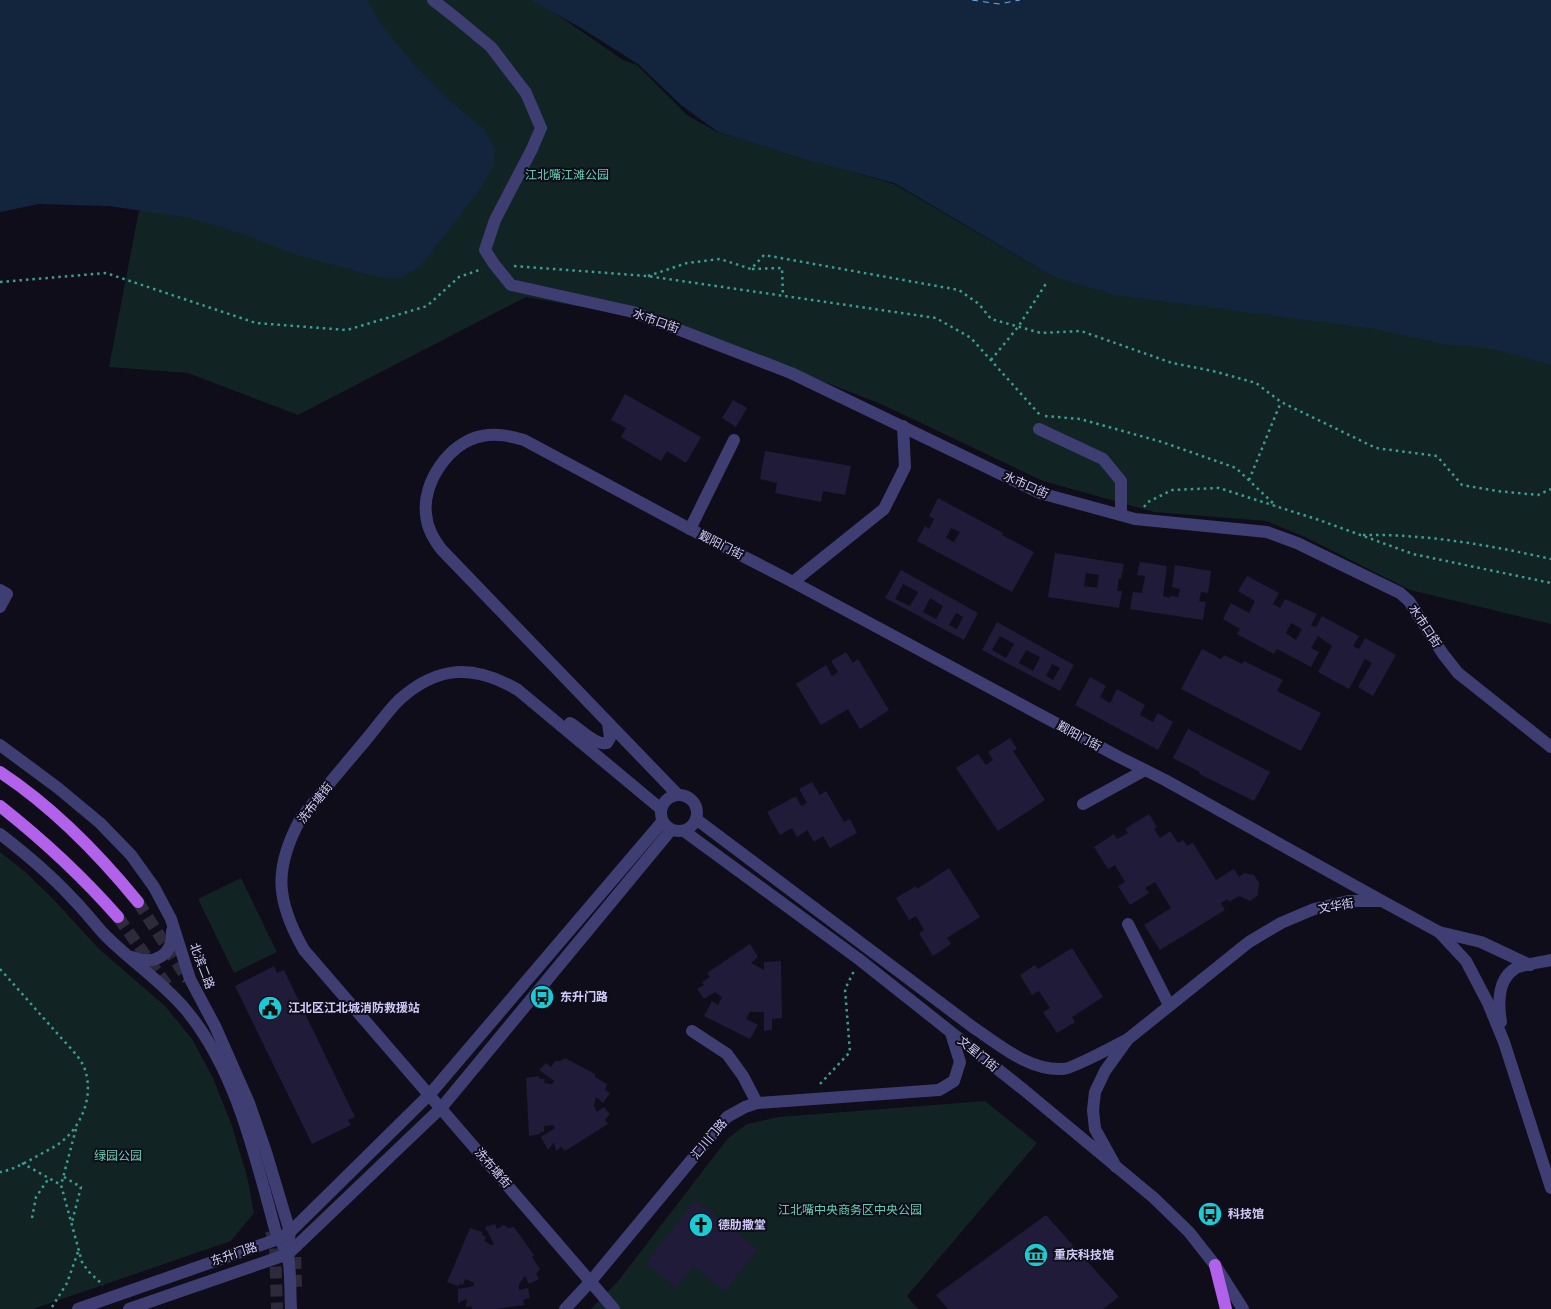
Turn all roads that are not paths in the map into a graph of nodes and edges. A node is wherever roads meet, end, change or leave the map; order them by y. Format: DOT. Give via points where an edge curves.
graph roads {
  1 [pos="432,0"];
  2 [pos="903,426"];
  3 [pos="1039,429"];
  4 [pos="734,440"];
  5 [pos="1121,515"];
  6 [pos="690,529"];
  7 [pos="793,582"];
  8 [pos="0,590"];
  9 [pos="0,607"];
  10 [pos="545,711"];
  11 [pos="608,723"];
  12 [pos="0,745"];
  13 [pos="1551,747"];
  14 [pos="1145,770"];
  15 [pos="0,772"];
  16 [pos="678,795"];
  17 [pos="1083,804"];
  18 [pos="0,806"];
  19 [pos="696,819"];
  20 [pos="669,823"];
  21 [pos="0,834"];
  22 [pos="1382,901"];
  23 [pos="138,902"];
  24 [pos="118,918"];
  25 [pos="171,919"];
  26 [pos="1128,924"];
  27 [pos="1439,932"];
  28 [pos="128,956"];
  29 [pos="1551,960"];
  30 [pos="1530,965"];
  31 [pos="1169,1005"];
  32 [pos="692,1031"];
  33 [pos="951,1033"];
  34 [pos="1128,1039"];
  35 [pos="1504,1042"];
  36 [pos="430,1094"];
  37 [pos="757,1102"];
  38 [pos="442,1107"];
  39 [pos="1116,1167"];
  40 [pos="1551,1188"];
  41 [pos="290,1232"];
  42 [pos="278,1239"];
  43 [pos="288,1254"];
  44 [pos="1215,1264"];
  45 [pos="591,1281"];
  46 [pos="78,1309"];
  47 [pos="129,1309"];
  48 [pos="292,1309"];
  49 [pos="565,1309"];
  50 [pos="614,1309"];
  51 [pos="1226,1309"];
  52 [pos="1243,1309"];
  1 -- 2 [label="street, 水市口街" via="491,47 526,93 541,128 495,220 485,250 511,285 633,312 791,373"];
  2 -- 5 [label="street, 水市口街" via="1040,493"];
  2 -- 7 [label="street" via="905,467 884,509"];
  3 -- 5 [label="street" via="1102,459 1121,481"];
  4 -- 6 [label="street"];
  5 -- 13 [label="street, 水市口街" via="1267,532 1297,543 1400,593 1410,601 1458,673"];
  6 -- 7 [label="street, 觐阳门街"];
  6 -- 11 [label="street, 觐阳门街" via="524,440 503,434 481,436 458,445 427,490 425,513 430,533 441,549"];
  7 -- 14 [label="street, 觐阳门街"];
  8 -- 9 [label="street" via="7,594"];
  10 -- 11 [label="street" via="603,744 610,738"];
  10 -- 20 [label="street, 洗布塘街"];
  10 -- 36 [label="street, 洗布塘街" via="500,679 473,671 444,674 421,684 399,701 301,818 289,839 281,884 284,906 304,950"];
  11 -- 16 [label="street, 觐阳门街"];
  12 -- 25 [label="street, 北滨二路" via="100,823 131,855 154,887"];
  14 -- 17 [label="street"];
  14 -- 22 [label="street, 觐阳门街"];
  15 -- 23 [label="main road" via="44,804 81,838 113,870"];
  16 -- 19 [label="street" via="694,802"];
  16 -- 20 [label="street" via="667,799"];
  18 -- 24 [label="main road" via="63,858"];
  19 -- 20 [label="street" via="690,828"];
  19 -- 34 [label="street, 文星门街" via="1011,1053 1038,1066 1064,1069"];
  20 -- 33 [label="street, 文星门街" via="860,960"];
  20 -- 36 [label="street, 东升门路"];
  20 -- 38 [label="street, 东升门路"];
  21 -- 28 [label="street, 北滨二路" via="43,869"];
  22 -- 27 [label="street, 文华街"];
  22 -- 31 [label="street, 文华街" via="1348,901 1314,909 1281,923 1249,942"];
  25 -- 28 [label="street" via="172,943 165,954 152,960"];
  25 -- 41 [label="street, 北滨二路" via="190,980 215,1026 249,1103"];
  26 -- 31 [label="street"];
  27 -- 30 [label="street" via="1481,942"];
  27 -- 35 [label="street, 文华街" via="1466,961"];
  28 -- 42 [label="street, 北滨二路" via="174,996 204,1034 224,1071 256,1158"];
  29 -- 30 [label="street"];
  30 -- 35 [label="street" via="1516,968 1501,988 1498,1004"];
  31 -- 34 [label="street, 文华街"];
  32 -- 37 [label="street" via="727,1054"];
  33 -- 37 [label="street, 汇川门路" via="960,1062 954,1081 939,1090"];
  33 -- 39 [label="street, 文星门街"];
  34 -- 39 [label="street, 文华街" via="1105,1071 1095,1092 1092,1110 1095,1130"];
  35 -- 40 [label="street, 文华街"];
  36 -- 38 [label="street, 洗布塘街"];
  36 -- 41 [label="street, 东升门路"];
  37 -- 45 [label="street, 汇川门路" via="727,1117"];
  38 -- 43 [label="street, 东升门路"];
  38 -- 45 [label="street, 洗布塘街"];
  39 -- 44 [label="street, 文星门街" via="1189,1232"];
  41 -- 42 [label="street, 东升门路"];
  41 -- 43 [label="street, 北滨二路"];
  42 -- 43 [label="street, 北滨二路"];
  42 -- 46 [label="street, 东升门路"];
  43 -- 47 [label="street, 东升门路"];
  43 -- 48 [label="street, 北滨二路"];
  44 -- 51 [label="main road"];
  44 -- 52 [label="street, 文星门街"];
  45 -- 49 [label="street, 汇川门路"];
  45 -- 50 [label="street, 洗布塘街"];
}
